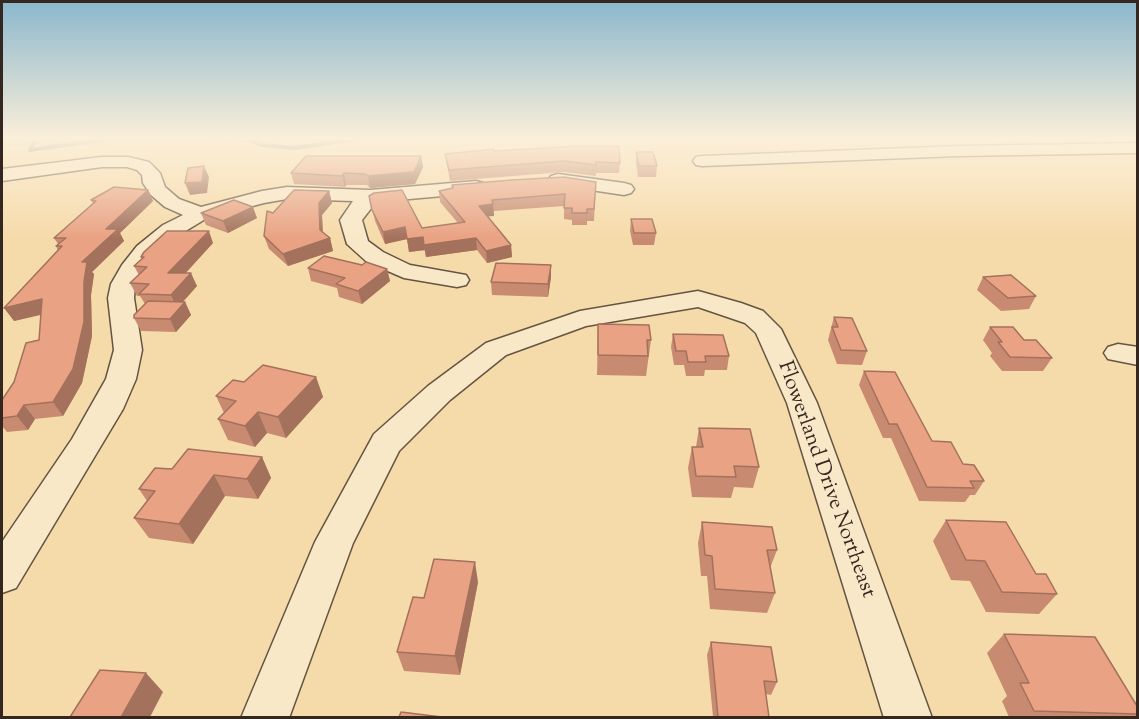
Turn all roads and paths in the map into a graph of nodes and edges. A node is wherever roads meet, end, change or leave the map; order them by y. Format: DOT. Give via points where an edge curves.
graph roads {
  1 [pos="21,173"];
  2 [pos="150,173"];
  3 [pos="2,175"];
  4 [pos="534,181"];
  5 [pos="502,184"];
  6 [pos="624,189"];
  7 [pos="370,196"];
  8 [pos="200,214"];
  9 [pos="457,280"];
  10 [pos="2,575"];
  11 [pos="265,717"];
  12 [pos="908,717"];
  1 -- 3 [label="street"];
  2 -- 8 [label="street" via="158,191 171,203"];
  4 -- 6 [label="street" via="564,180"];
  5 -- 7 [label="street"];
  7 -- 8 [label="street" via="287,194"];
  7 -- 9 [label="street" via="351,220 358,244 404,271"];
  8 -- 10 [label="street" via="171,230 145,251 130,270 121,298 128,351 121,379 84,448"];
  11 -- 12 [label="street, Flowerland Drive Northeast" via="334,542 386,443 439,393 496,349 580,319 698,299 754,317 768,329 802,403"];
}
